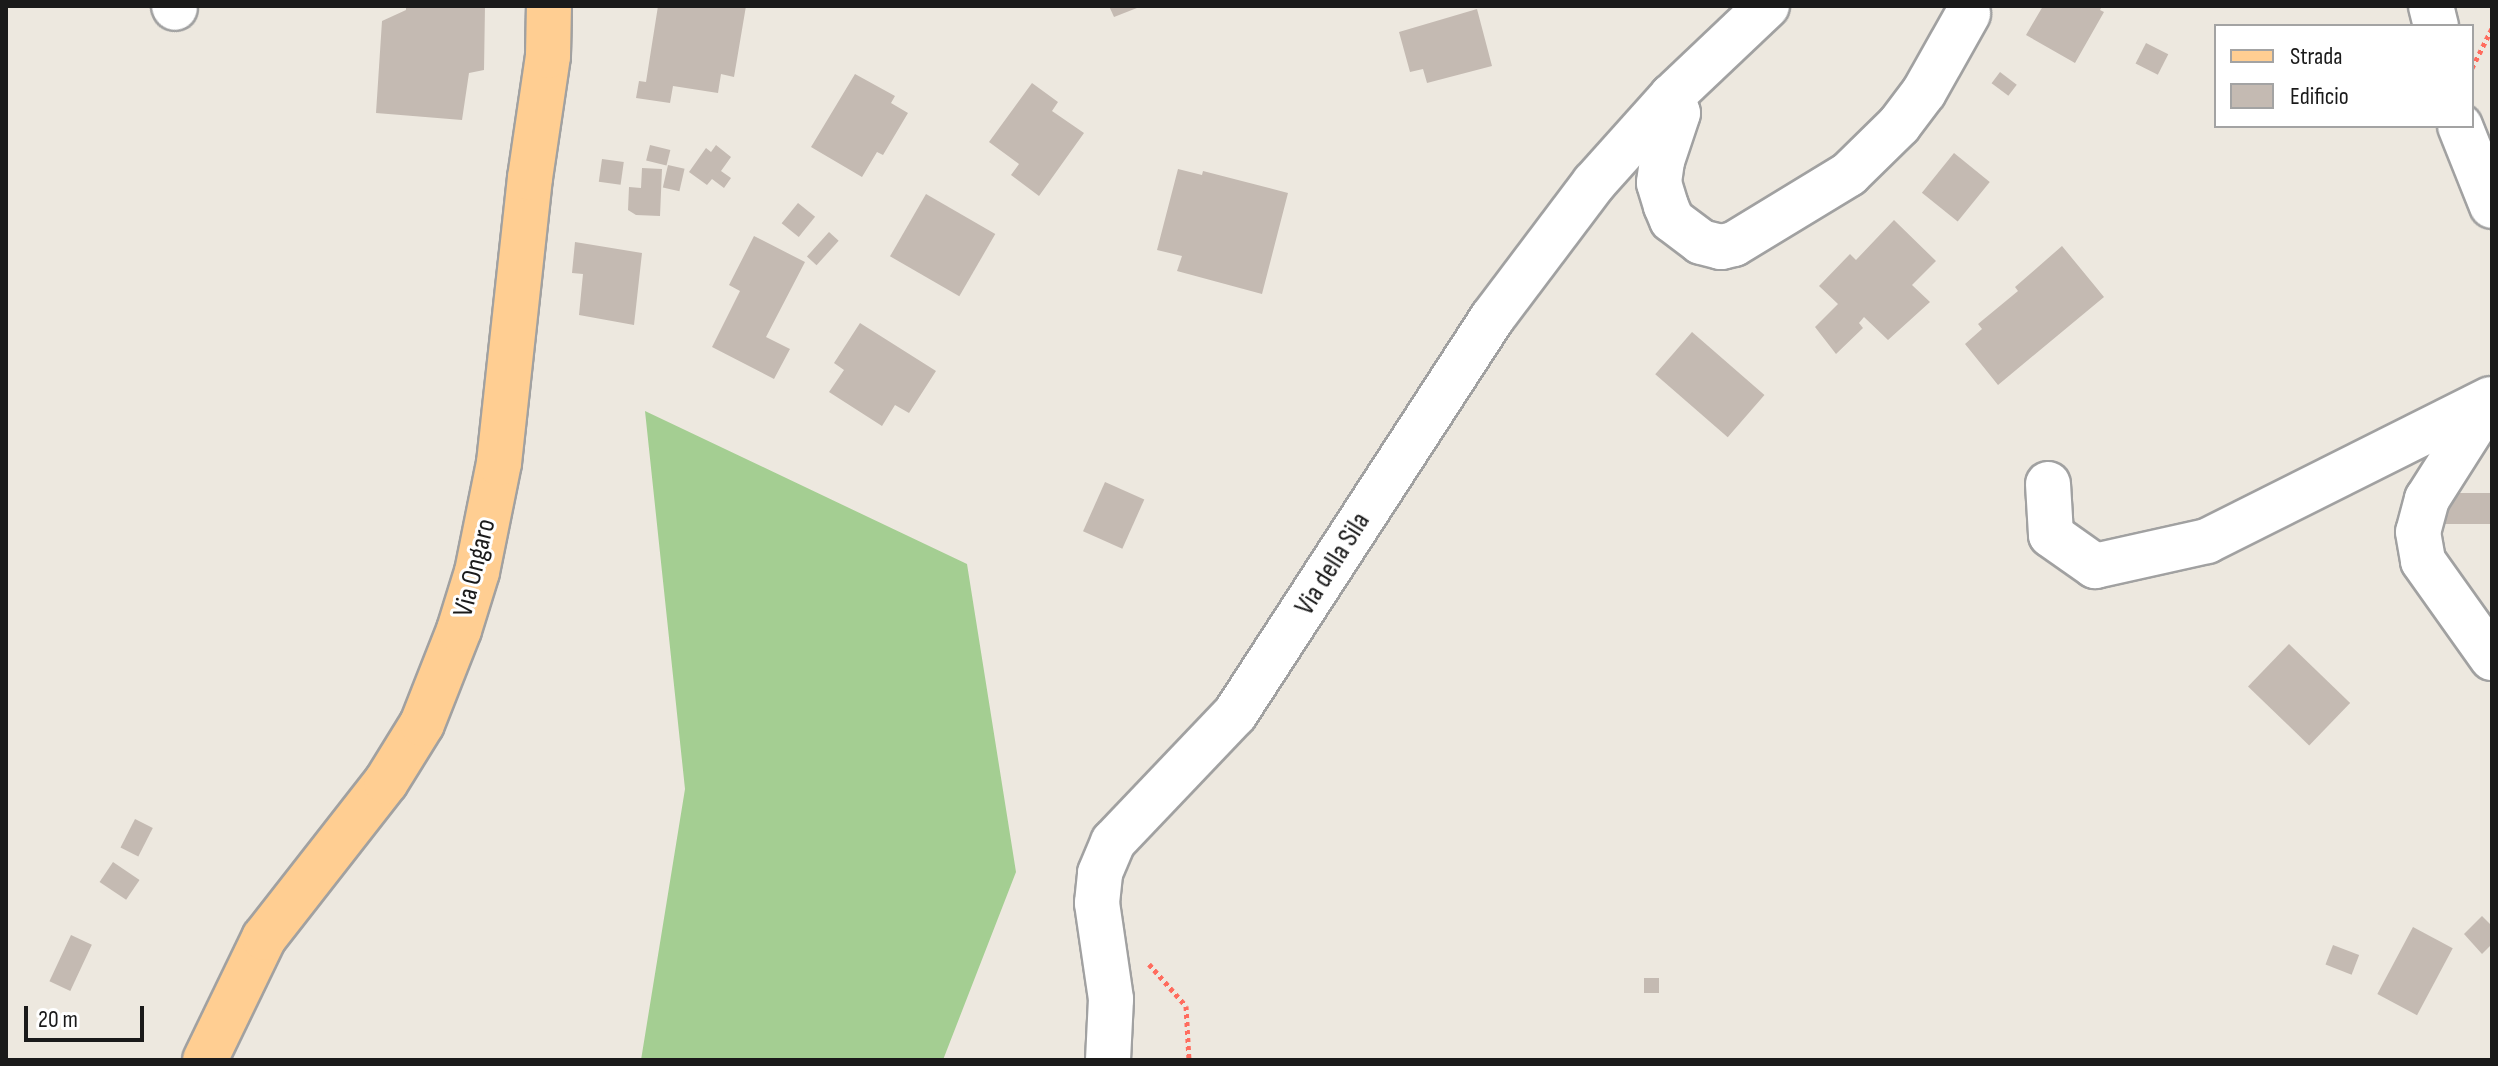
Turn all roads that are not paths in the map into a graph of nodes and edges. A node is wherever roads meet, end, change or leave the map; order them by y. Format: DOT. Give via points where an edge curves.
graph roads {
  1 [pos="549,6"];
  2 [pos="1767,6"];
  3 [pos="1968,14"];
  4 [pos="1672,96"];
  5 [pos="2461,128"];
  6 [pos="2492,206"];
  7 [pos="2491,396"];
  8 [pos="2048,484"];
  9 [pos="2492,658"];
  10 [pos="205,1060"];
  11 [pos="1108,1060"];
  1 -- 10 [label="main road, Via Ongaro" via="548,56 499,463 459,630 422,724 386,782 264,938"];
  2 -- 4 [label="street, Via della Sila"];
  3 -- 4 [label="street" via="1899,125 1849,174 1734,244 1701,242 1672,220 1666,206 1659,183 1678,113"];
  4 -- 11 [label="street, Via della Sila" via="1594,183 1493,317 1235,714 1113,842 1100,873 1097,903 1111,999"];
  5 -- 6 [label="street"];
  7 -- 8 [label="street" via="2207,541 2095,566 2051,535"];
  7 -- 9 [label="street" via="2427,499 2418,532 2423,561"];
}
